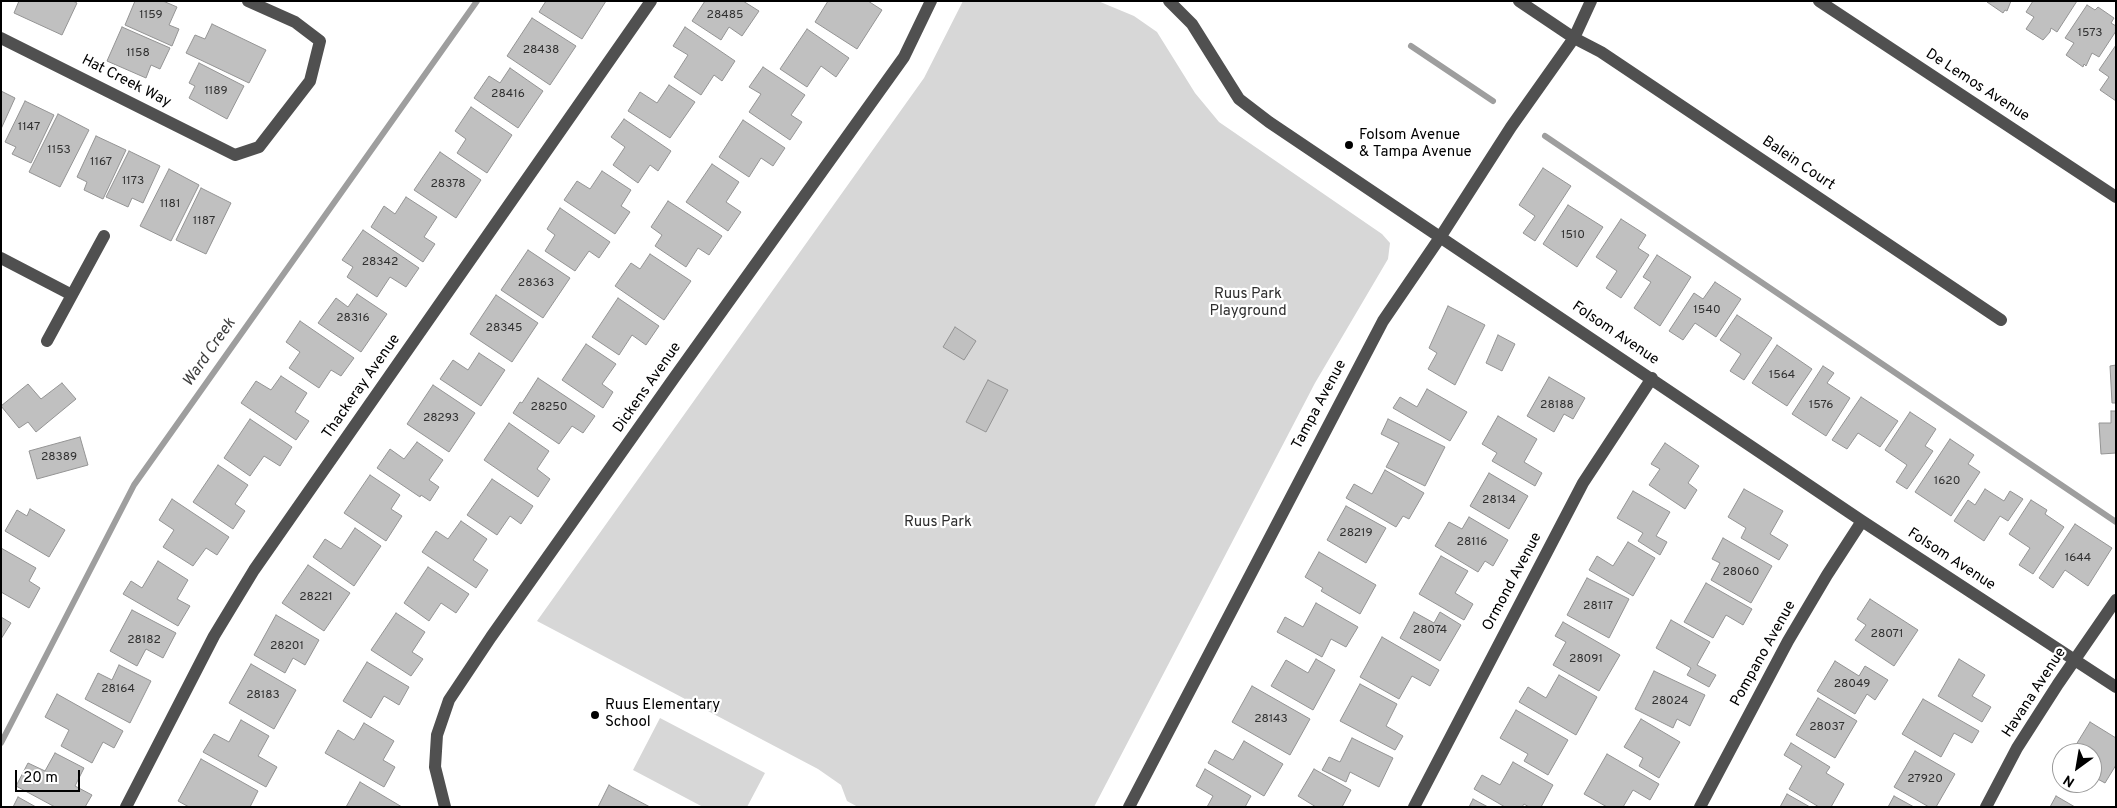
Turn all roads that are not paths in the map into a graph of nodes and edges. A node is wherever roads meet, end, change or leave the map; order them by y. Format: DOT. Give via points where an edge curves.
graph roads {
  1 [pos="248,1"];
  2 [pos="651,1"];
  3 [pos="931,1"];
  4 [pos="1169,1"];
  5 [pos="1519,1"];
  6 [pos="1591,1"];
  7 [pos="1819,1"];
  8 [pos="1,38"];
  9 [pos="1574,38"];
  10 [pos="2116,197"];
  11 [pos="104,236"];
  12 [pos="1441,236"];
  13 [pos="1,258"];
  14 [pos="72,295"];
  15 [pos="2002,320"];
  16 [pos="48,340"];
  17 [pos="1652,378"];
  18 [pos="1862,521"];
  19 [pos="2116,600"];
  20 [pos="2075,660"];
  21 [pos="2116,688"];
  22 [pos="126,807"];
  23 [pos="445,807"];
  24 [pos="1129,807"];
  25 [pos="1414,807"];
  26 [pos="1700,807"];
  27 [pos="1986,807"];
  1 -- 8 [label="street, Hat Creek Way" via="295,22 320,41 310,81 259,147 235,155"];
  2 -- 22 [label="street, Thackeray Avenue" via="254,570 214,636"];
  3 -- 23 [label="street, Dickens Avenue" via="904,57 449,700 436,735 435,767"];
  4 -- 12 [label="street, Folsom Avenue" via="1192,24 1239,99"];
  5 -- 9 [label="street, Balein Court"];
  6 -- 9 [label="street, Tampa Avenue"];
  7 -- 10 [label="street, De Lemos Avenue"];
  9 -- 12 [label="street, Tampa Avenue" via="1511,127"];
  9 -- 15 [label="street, Balein Court" via="1602,52"];
  11 -- 14 [label="street"];
  12 -- 17 [label="street, Folsom Avenue"];
  12 -- 24 [label="street, Tampa Avenue" via="1383,321"];
  13 -- 14 [label="street"];
  14 -- 16 [label="street"];
  17 -- 18 [label="street, Folsom Avenue"];
  17 -- 25 [label="street, Ormond Avenue" via="1583,483"];
  18 -- 20 [label="street, Folsom Avenue"];
  18 -- 26 [label="street, Pompano Avenue" via="1788,641"];
  19 -- 20 [label="street, Havana Avenue"];
  20 -- 21 [label="street, Folsom Avenue"];
  20 -- 27 [label="street, Havana Avenue" via="2017,748"];
}
